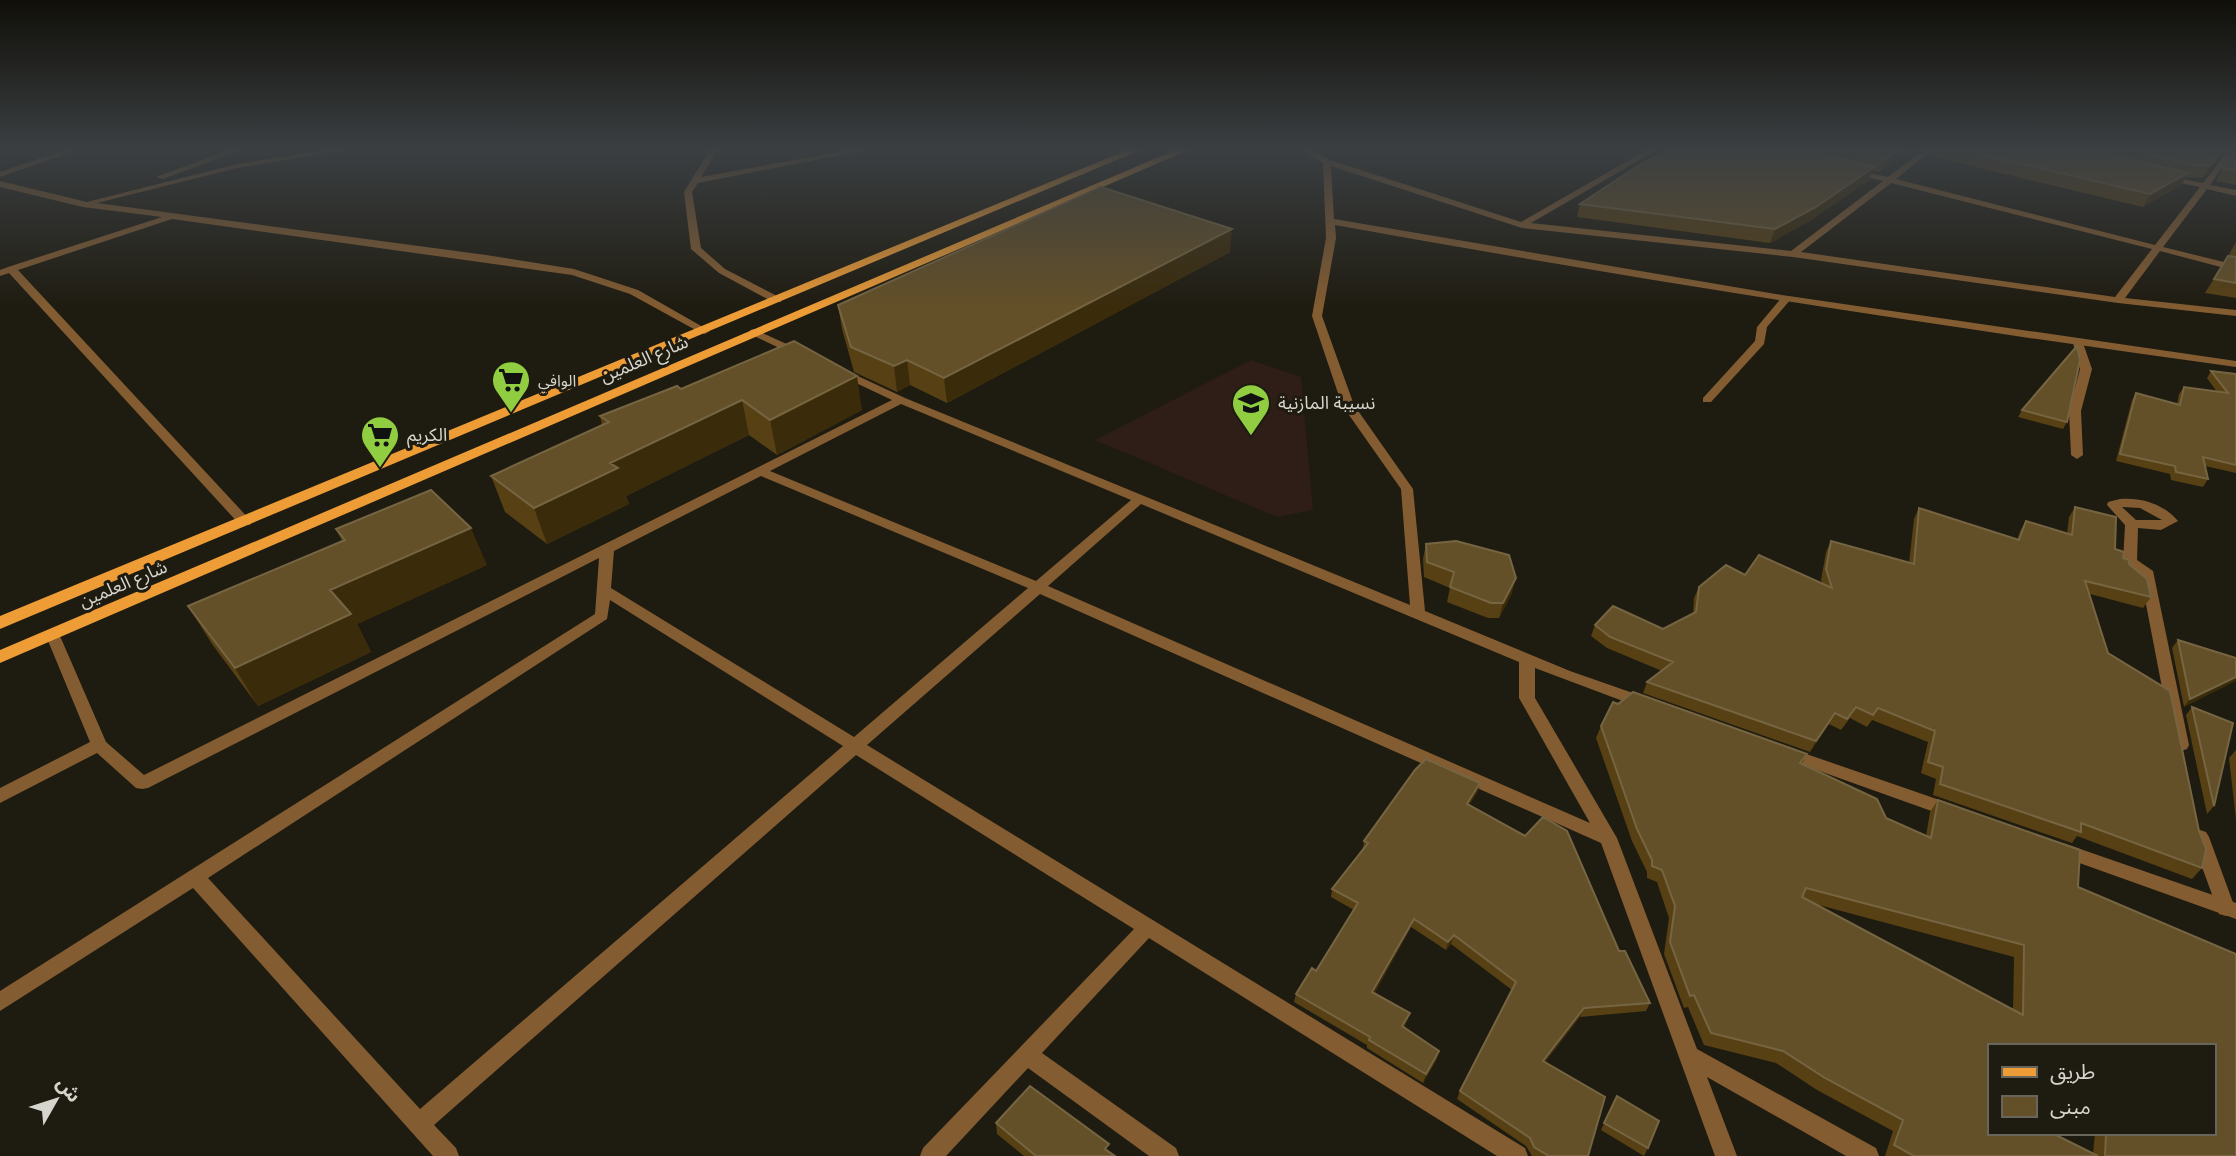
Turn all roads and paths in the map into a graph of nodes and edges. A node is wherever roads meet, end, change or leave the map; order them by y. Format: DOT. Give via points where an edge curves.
graph roads {
  1 [pos="74,202"];
  2 [pos="89,202"];
  3 [pos="91,202"];
  4 [pos="689,202"];
  5 [pos="1011,202"];
  6 [pos="1061,202"];
  7 [pos="1329,202"];
  8 [pos="1451,202"];
  9 [pos="1562,202"];
  10 [pos="1862,202"];
  11 [pos="1973,202"];
  12 [pos="2192,202"];
  13 [pos="83,204"];
  14 [pos="173,216"];
  15 [pos="1330,221"];
  16 [pos="1522,225"];
  17 [pos="2155,248"];
  18 [pos="1793,254"];
  19 [pos="2236,268"];
  20 [pos="5,271"];
  21 [pos="1786,299"];
  22 [pos="777,300"];
  23 [pos="2118,300"];
  24 [pos="2236,313"];
  25 [pos="705,331"];
  26 [pos="754,332"];
  27 [pos="2078,343"];
  28 [pos="2236,363"];
  29 [pos="901,400"];
  30 [pos="1707,400"];
  31 [pos="2077,455"];
  32 [pos="760,471"];
  33 [pos="1140,499"];
  34 [pos="244,522"];
  35 [pos="2132,524"];
  36 [pos="607,548"];
  37 [pos="1037,587"];
  38 [pos="604,590"];
  39 [pos="1418,614"];
  40 [pos="0,623"];
  41 [pos="53,636"];
  42 [pos="0,657"];
  43 [pos="1527,659"];
  44 [pos="1656,707"];
  45 [pos="99,745"];
  46 [pos="855,746"];
  47 [pos="1772,748"];
  48 [pos="2184,764"];
  49 [pos="0,796"];
  50 [pos="2195,816"];
  51 [pos="1967,817"];
  52 [pos="1608,838"];
  53 [pos="2045,844"];
  54 [pos="195,877"];
  55 [pos="2231,910"];
  56 [pos="1148,927"];
  57 [pos="0,1002"];
  58 [pos="1027,1055"];
  59 [pos="1688,1055"];
  60 [pos="419,1124"];
  61 [pos="448,1156"];
  62 [pos="931,1156"];
  63 [pos="1168,1156"];
  64 [pos="1517,1156"];
  65 [pos="1726,1156"];
  66 [pos="1868,1156"];
  1 -- 13 [label="street"];
  2 -- 13 [label="street"];
  3 -- 13 [label="street"];
  4 -- 22 [label="street" via="696,249 722,271"];
  5 -- 22 [label="main road, شارع العلمين"];
  6 -- 26 [label="main road, شارع العلمين"];
  7 -- 15 [label="street"];
  8 -- 16 [label="street"];
  9 -- 16 [label="street"];
  10 -- 18 [label="street"];
  11 -- 17 [label="street"];
  12 -- 17 [label="street"];
  13 -- 14 [label="street"];
  14 -- 20 [label="street"];
  14 -- 25 [label="street" via="573,272 634,292"];
  15 -- 21 [label="street"];
  15 -- 39 [label="street" via="1317,316 1348,405 1407,489"];
  16 -- 18 [label="street"];
  17 -- 19 [label="street"];
  17 -- 23 [label="street"];
  18 -- 23 [label="street"];
  20 -- 34 [label="street"];
  21 -- 27 [label="street"];
  21 -- 30 [label="street" via="1762,327 1760,342"];
  22 -- 25 [label="main road, شارع العلمين"];
  23 -- 24 [label="street"];
  25 -- 34 [label="main road, شارع العلمين"];
  26 -- 29 [label="street"];
  26 -- 41 [label="main road, شارع العلمين"];
  27 -- 28 [label="street"];
  27 -- 31 [label="street" via="2086,369 2075,411"];
  29 -- 32 [label="street"];
  29 -- 33 [label="street"];
  32 -- 36 [label="street"];
  32 -- 37 [label="street"];
  33 -- 37 [label="street"];
  33 -- 39 [label="street"];
  34 -- 40 [label="main road, شارع العلمين"];
  35 -- 48 [label="street" via="2130,562 2146,571"];
  36 -- 38 [label="street"];
  36 -- 45 [label="street" via="142,783"];
  37 -- 46 [label="street"];
  37 -- 52 [label="street"];
  38 -- 46 [label="street"];
  38 -- 54 [label="street" via="602,616"];
  39 -- 43 [label="street"];
  41 -- 42 [label="main road, شارع العلمين"];
  41 -- 45 [label="street"];
  43 -- 44 [label="street"];
  43 -- 52 [label="street" via="1527,698"];
  45 -- 49 [label="street"];
  46 -- 56 [label="street"];
  46 -- 60 [label="street"];
  47 -- 51 [label="street"];
  50 -- 55 [label="street" via="2201,842"];
  52 -- 59 [label="street"];
  53 -- 55 [label="street"];
  54 -- 57 [label="street"];
  54 -- 60 [label="street"];
  56 -- 58 [label="street"];
  56 -- 64 [label="street"];
  58 -- 62 [label="street"];
  58 -- 63 [label="street"];
  59 -- 65 [label="street"];
  59 -- 66 [label="street"];
  60 -- 61 [label="street"];
}
